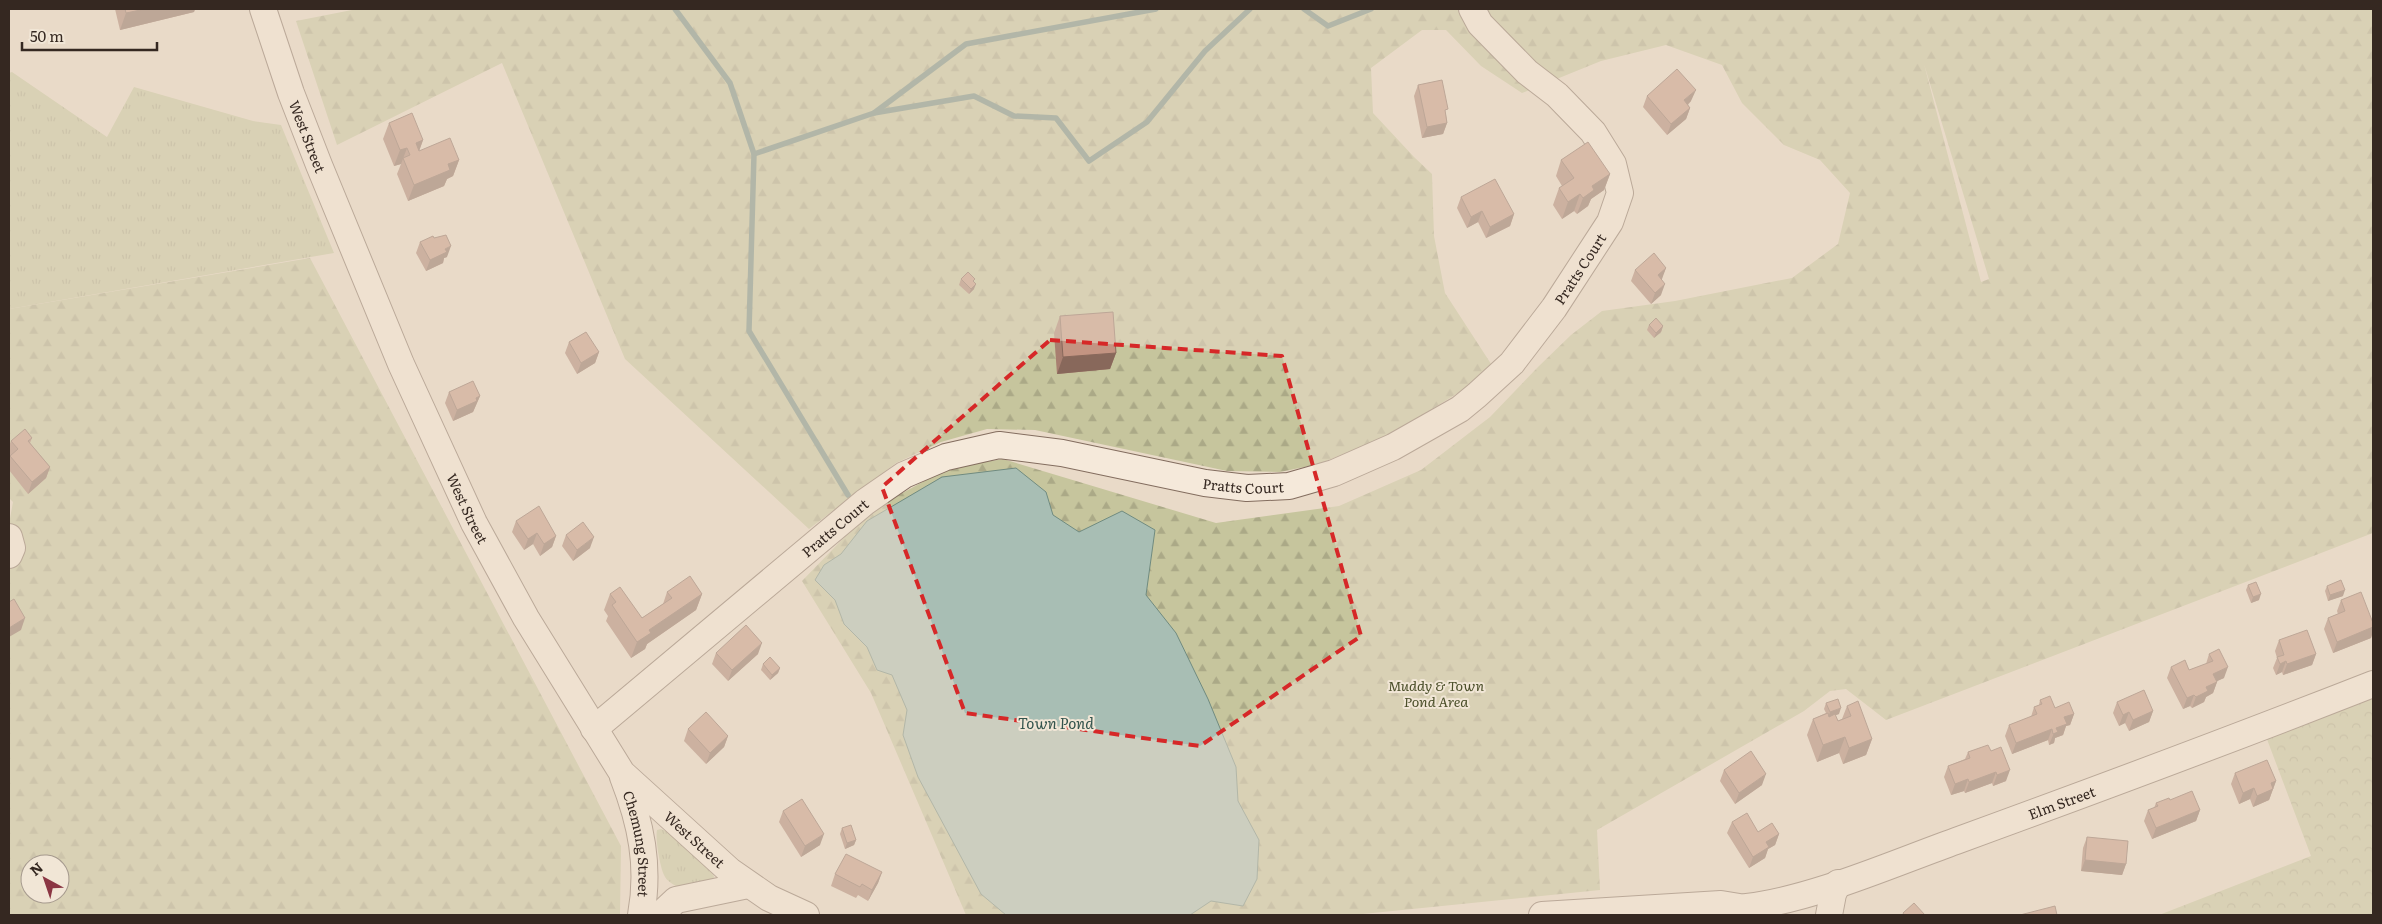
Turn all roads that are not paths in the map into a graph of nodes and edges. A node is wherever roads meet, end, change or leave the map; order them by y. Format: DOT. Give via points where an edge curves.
graph roads {
  1 [pos="263,9"];
  2 [pos="1472,9"];
  3 [pos="9,537"];
  4 [pos="9,555"];
  5 [pos="2373,684"];
  6 [pos="594,729"];
  7 [pos="622,773"];
  8 [pos="1838,883"];
  9 [pos="748,885"];
  10 [pos="1747,907"];
  11 [pos="641,915"];
  12 [pos="660,915"];
  13 [pos="806,915"];
  14 [pos="1542,915"];
  15 [pos="1776,915"];
  16 [pos="1829,915"];
  1 -- 6 [label="street, West Street" via="291,94 338,214 455,483 526,618"];
  2 -- 6 [label="street, Pratts Court" via="1480,24 1527,72 1557,95 1593,132 1613,164 1620,192 1610,222 1554,308 1512,363 1460,409 1393,447 1334,473 1289,486 1247,488 1205,483 1062,453 999,445 946,457 904,476 865,502"];
  3 -- 4 [label="street" via="12,548"];
  5 -- 8 [label="street, Elm Street" via="2143,773"];
  6 -- 7 [label="street, West Street"];
  7 -- 9 [label="street, West Street"];
  7 -- 11 [label="street, Chemung Street" via="638,819 644,850"];
  8 -- 10 [label="street, Elm Street" via="1779,902"];
  8 -- 16 [label="street" via="1832,894"];
  9 -- 12 [label="street, Chemung Street" via="676,900"];
  9 -- 13 [label="street, West Street"];
  10 -- 14 [label="street" via="1721,904"];
  10 -- 15 [label="street"];
}
